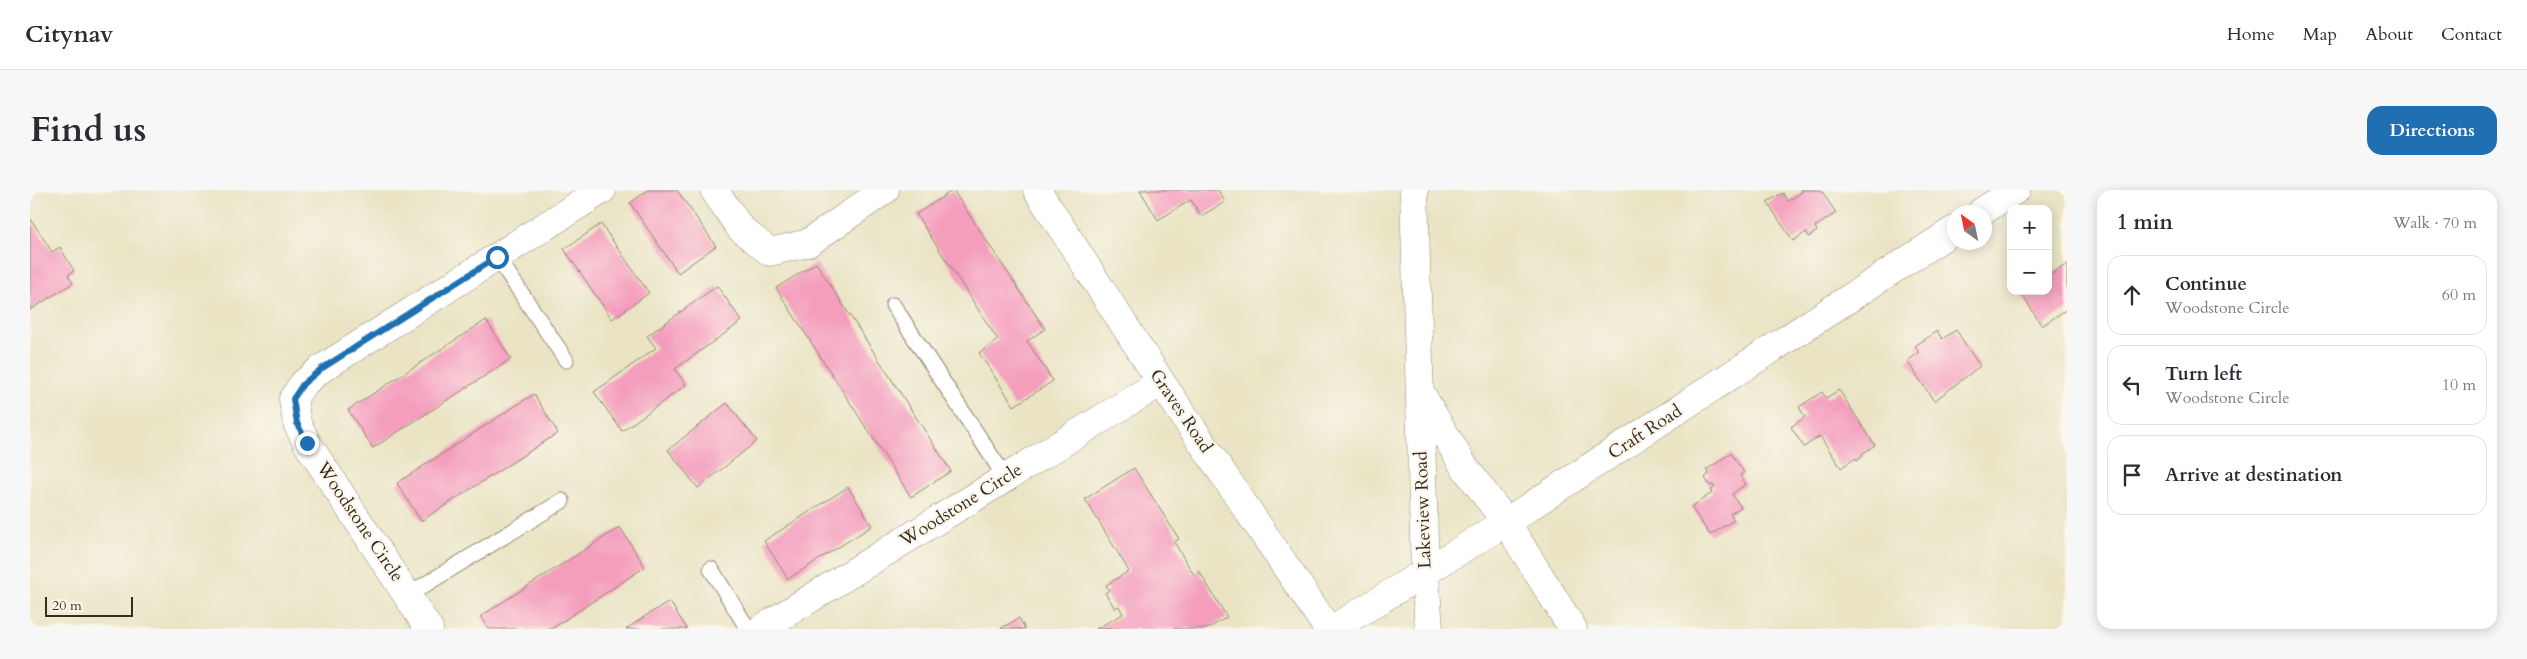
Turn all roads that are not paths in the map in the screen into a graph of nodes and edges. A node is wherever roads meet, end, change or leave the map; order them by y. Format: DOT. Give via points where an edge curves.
graph roads {
  1 [pos="602,190"];
  2 [pos="714,190"];
  3 [pos="885,190"];
  4 [pos="1037,190"];
  5 [pos="1414,190"];
  6 [pos="2016,190"];
  7 [pos="1992,205"];
  8 [pos="1947,235"];
  9 [pos="497,257"];
  10 [pos="893,305"];
  11 [pos="566,360"];
  12 [pos="1161,382"];
  13 [pos="1420,390"];
  14 [pos="1005,477"];
  15 [pos="562,501"];
  16 [pos="1506,522"];
  17 [pos="711,569"];
  18 [pos="1425,574"];
  19 [pos="408,595"];
  20 [pos="429,629"];
  21 [pos="748,629"];
  22 [pos="761,629"];
  23 [pos="1328,629"];
  24 [pos="1333,629"];
  25 [pos="1429,629"];
  26 [pos="1572,629"];
  1 -- 9 [label="street, Woodstone Circle"];
  2 -- 3 [label="street" via="741,229 770,252 808,243"];
  4 -- 12 [label="street, Graves Road"];
  5 -- 13 [label="street, Lakeview Road"];
  6 -- 7 [label="street"];
  8 -- 16 [label="street, Craft Road"];
  9 -- 11 [label="lane"];
  9 -- 19 [label="street, Woodstone Circle" via="321,369 303,384 293,399 297,423 307,443"];
  10 -- 14 [label="lane"];
  12 -- 14 [label="street, Woodstone Circle"];
  12 -- 23 [label="street, Graves Road"];
  13 -- 16 [label="street, Lakeview Road" via="1463,465"];
  13 -- 18 [label="street, Lakeview Road"];
  14 -- 22 [label="street, Woodstone Circle"];
  15 -- 19 [label="lane"];
  16 -- 18 [label="street, Craft Road"];
  16 -- 26 [label="street, Lakeview Road"];
  17 -- 21 [label="lane"];
  18 -- 24 [label="street, Craft Road"];
  18 -- 25 [label="street, Lakeview Road"];
  19 -- 20 [label="street, Woodstone Circle"];
}
